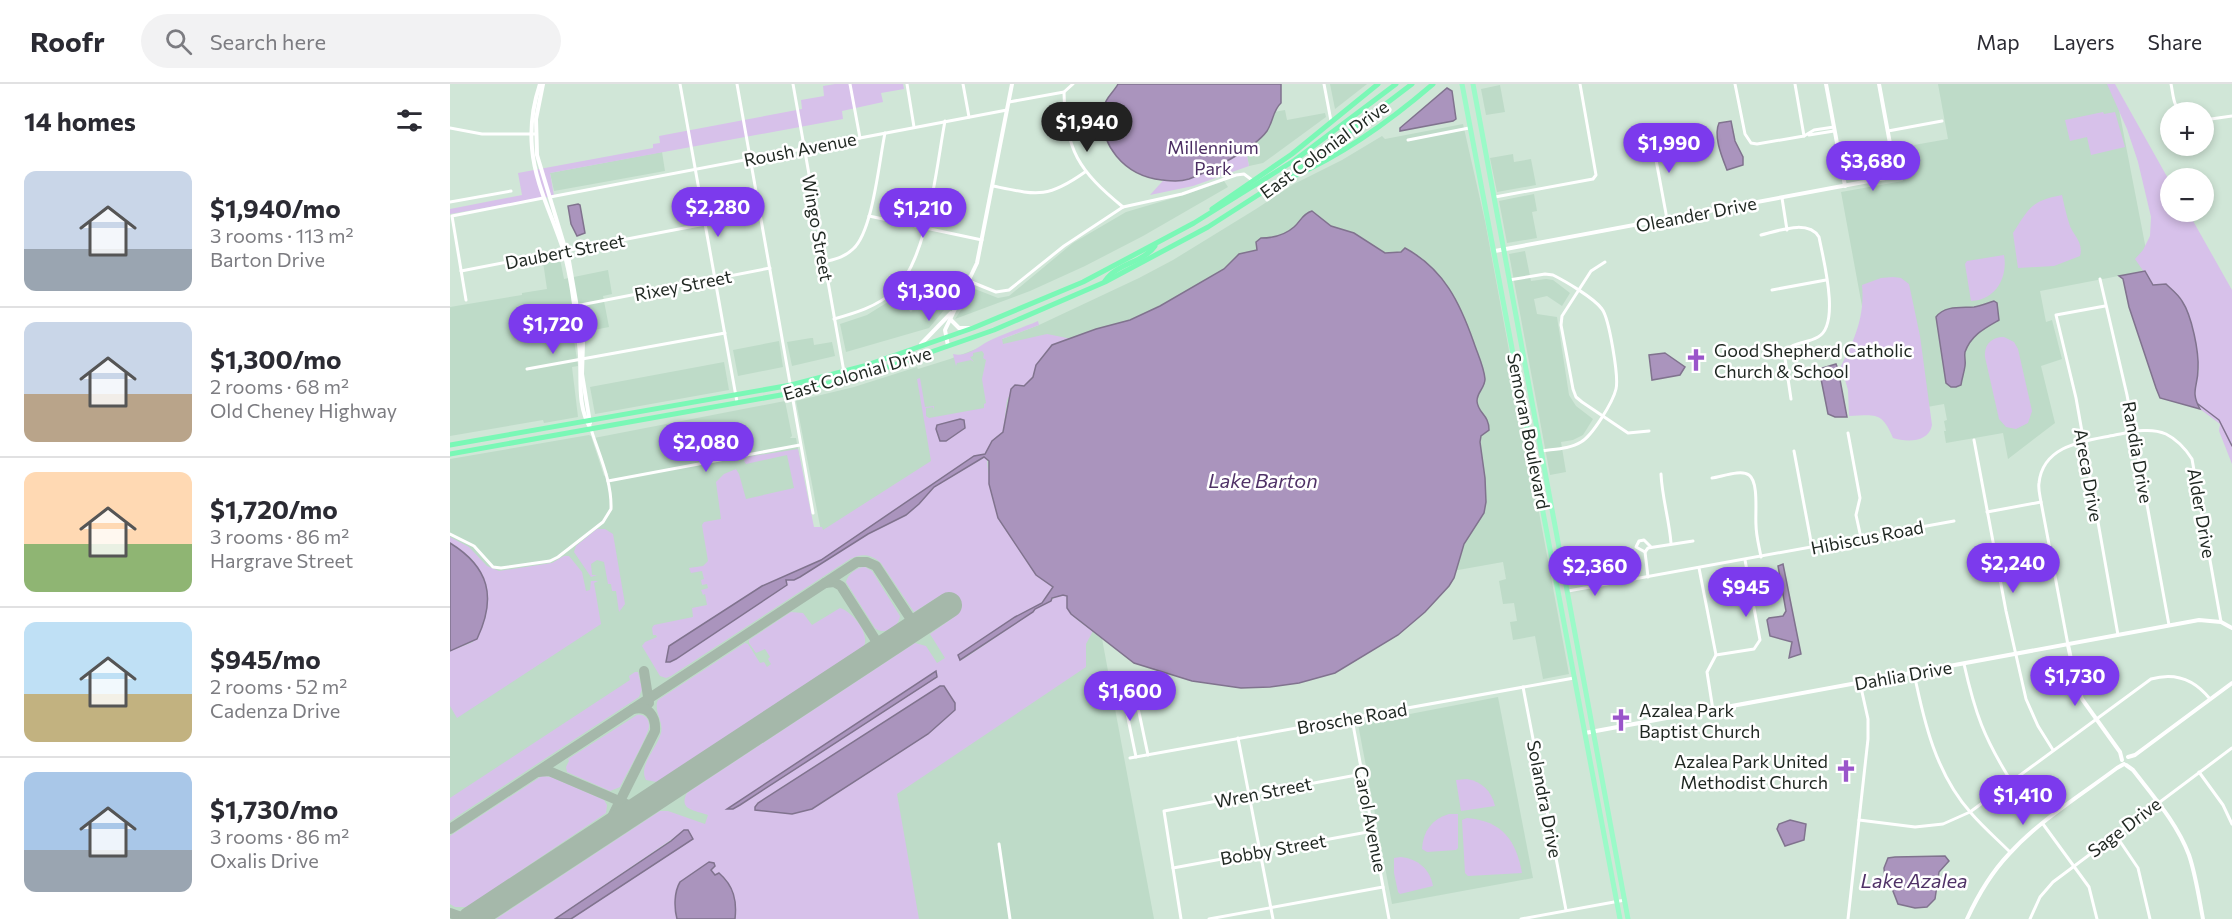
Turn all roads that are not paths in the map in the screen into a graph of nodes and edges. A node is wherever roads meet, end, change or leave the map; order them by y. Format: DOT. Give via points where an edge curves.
graph roads {
  1 [pos="542,84"];
  2 [pos="680,84"];
  3 [pos="737,84"];
  4 [pos="793,84"];
  5 [pos="850,84"];
  6 [pos="907,84"];
  7 [pos="963,84"];
  8 [pos="1012,84"];
  9 [pos="1324,84"];
  10 [pos="1378,84"];
  11 [pos="1396,84"];
  12 [pos="1412,84"];
  13 [pos="1432,84"];
  14 [pos="1462,84"];
  15 [pos="1473,84"];
  16 [pos="1580,84"];
  17 [pos="1735,84"];
  18 [pos="1795,84"];
  19 [pos="1826,84"];
  20 [pos="1879,84"];
  21 [pos="2171,84"];
  22 [pos="1072,85"];
  23 [pos="1064,92"];
  24 [pos="1009,102"];
  25 [pos="2175,102"];
  26 [pos="1007,110"];
  27 [pos="2232,116"];
  28 [pos="969,117"];
  29 [pos="2214,119"];
  30 [pos="1942,121"];
  31 [pos="945,122"];
  32 [pos="1331,122"];
  33 [pos="914,127"];
  34 [pos="450,128"];
  35 [pos="1471,128"];
  36 [pos="1834,129"];
  37 [pos="1888,131"];
  38 [pos="534,133"];
  39 [pos="1651,133"];
  40 [pos="885,134"];
  41 [pos="1804,136"];
  42 [pos="860,138"];
  43 [pos="1408,140"];
  44 [pos="804,148"];
  45 [pos="751,159"];
  46 [pos="695,169"];
  47 [pos="1085,172"];
  48 [pos="1253,181"];
  49 [pos="1282,181"];
  50 [pos="993,186"];
  51 [pos="1845,186"];
  52 [pos="511,191"];
  53 [pos="549,197"];
  54 [pos="1493,197"];
  55 [pos="544,198"];
  56 [pos="1782,198"];
  57 [pos="450,202"];
  58 [pos="1124,207"];
  59 [pos="869,216"];
  60 [pos="1666,219"];
  61 [pos="1194,223"];
  62 [pos="705,224"];
  63 [pos="925,229"];
  64 [pos="1788,230"];
  65 [pos="1761,235"];
  66 [pos="982,240"];
  67 [pos="1156,244"];
  68 [pos="1503,249"];
  69 [pos="565,251"];
  70 [pos="1495,251"];
  71 [pos="824,262"];
  72 [pos="1605,262"];
  73 [pos="770,268"];
  74 [pos="461,271"];
  75 [pos="1101,273"];
  76 [pos="715,279"];
  77 [pos="2100,279"];
  78 [pos="1509,280"];
  79 [pos="1826,280"];
  80 [pos="969,282"];
  81 [pos="1105,282"];
  82 [pos="1772,290"];
  83 [pos="1087,291"];
  84 [pos="1577,291"];
  85 [pos="466,300"];
  86 [pos="575,306"];
  87 [pos="2105,306"];
  88 [pos="953,310"];
  89 [pos="524,316"];
  90 [pos="834,319"];
  91 [pos="950,320"];
  92 [pos="973,328"];
  93 [pos="937,329"];
  94 [pos="725,333"];
  95 [pos="942,339"];
  96 [pos="917,347"];
  97 [pos="945,348"];
  98 [pos="581,361"];
  99 [pos="527,369"];
  100 [pos="844,372"];
  101 [pos="791,385"];
  102 [pos="792,393"];
  103 [pos="736,395"];
  104 [pos="1791,399"];
  105 [pos="737,404"];
  106 [pos="660,408"];
  107 [pos="1601,416"];
  108 [pos="662,417"];
  109 [pos="588,421"];
  110 [pos="591,429"];
  111 [pos="1649,431"];
  112 [pos="2134,432"];
  113 [pos="1848,433"];
  114 [pos="506,435"];
  115 [pos="1974,440"];
  116 [pos="1531,441"];
  117 [pos="2083,441"];
  118 [pos="450,445"];
  119 [pos="801,445"];
  120 [pos="492,446"];
  121 [pos="1794,451"];
  122 [pos="1541,452"];
  123 [pos="1533,453"];
  124 [pos="450,454"];
  125 [pos="1543,464"];
  126 [pos="1661,474"];
  127 [pos="1712,478"];
  128 [pos="608,481"];
  129 [pos="2041,502"];
  130 [pos="1987,512"];
  131 [pos="813,513"];
  132 [pos="1954,521"];
  133 [pos="450,534"];
  134 [pos="1861,538"];
  135 [pos="1693,541"];
  136 [pos="1671,543"];
  137 [pos="1651,547"];
  138 [pos="1812,547"];
  139 [pos="1645,552"];
  140 [pos="1761,557"];
  141 [pos="1745,560"];
  142 [pos="1699,568"];
  143 [pos="1555,574"];
  144 [pos="1648,577"];
  145 [pos="1567,591"];
  146 [pos="1559,596"];
  147 [pos="1570,611"];
  148 [pos="2221,622"];
  149 [pos="2169,625"];
  150 [pos="2232,628"];
  151 [pos="2118,635"];
  152 [pos="2068,645"];
  153 [pos="2016,654"];
  154 [pos="1716,655"];
  155 [pos="1964,664"];
  156 [pos="1914,673"];
  157 [pos="1119,675"];
  158 [pos="1574,678"];
  159 [pos="1860,683"];
  160 [pos="2232,683"];
  161 [pos="1133,684"];
  162 [pos="1523,687"];
  163 [pos="2210,700"];
  164 [pos="1137,706"];
  165 [pos="1126,708"];
  166 [pos="1713,710"];
  167 [pos="2096,718"];
  168 [pos="1352,719"];
  169 [pos="1593,732"];
  170 [pos="1585,734"];
  171 [pos="1238,738"];
  172 [pos="2232,748"];
  173 [pos="2053,750"];
  174 [pos="1148,755"];
  175 [pos="1136,757"];
  176 [pos="1130,758"];
  177 [pos="2126,761"];
  178 [pos="2199,772"];
  179 [pos="1362,774"];
  180 [pos="2011,781"];
  181 [pos="1249,795"];
  182 [pos="2158,802"];
  183 [pos="1970,812"];
  184 [pos="1859,820"];
  185 [pos="2043,824"];
  186 [pos="2232,824"];
  187 [pos="1373,831"];
  188 [pos="2115,834"];
  189 [pos="999,844"];
  190 [pos="1260,852"];
  191 [pos="2010,852"];
  192 [pos="2073,865"];
  193 [pos="1173,868"];
  194 [pos="1383,887"];
  195 [pos="1624,900"];
  196 [pos="1617,901"];
  197 [pos="1271,908"];
  198 [pos="1566,910"];
  199 [pos="1010,919"];
  200 [pos="1181,919"];
  201 [pos="1209,919"];
  202 [pos="1273,919"];
  203 [pos="1389,919"];
  204 [pos="1521,919"];
  205 [pos="1620,919"];
  206 [pos="1628,919"];
  207 [pos="1848,919"];
  208 [pos="1967,919"];
  209 [pos="2030,919"];
  210 [pos="2097,919"];
  211 [pos="2150,919"];
  212 [pos="2204,919"];
  1 -- 38 [label="street" via="534,105"];
  2 -- 46 [label="street"];
  3 -- 45 [label="street"];
  4 -- 44 [label="street, Wingo Street"];
  5 -- 42 [label="street"];
  6 -- 33 [label="street"];
  7 -- 28 [label="street"];
  8 -- 24 [label="street"];
  9 -- 32 [label="street"];
  10 -- 32 [label="highway"];
  11 -- 61 [label="highway, East Colonial Drive" via="1295,160"];
  12 -- 49 [label="highway, East Colonial Drive"];
  13 -- 49 [label="highway" via="1360,141"];
  14 -- 35 [label="main road, Semoran Boulevard"];
  15 -- 54 [label="main road, Semoran Boulevard"];
  16 -- 54 [label="street" via="1596,175"];
  17 -- 41 [label="street" via="1745,134 1751,143"];
  18 -- 41 [label="street"];
  19 -- 36 [label="street"];
  20 -- 37 [label="street"];
  21 -- 25 [label="street"];
  22 -- 23 [label="street"];
  23 -- 24 [label="street"];
  23 -- 47 [label="street" via="1066,124"];
  24 -- 26 [label="street"];
  26 -- 28 [label="street, Roush Avenue"];
  26 -- 50 [label="street"];
  27 -- 29 [label="street"];
  28 -- 31 [label="street, Roush Avenue"];
  30 -- 37 [label="street"];
  31 -- 33 [label="street, Roush Avenue"];
  31 -- 63 [label="street"];
  32 -- 48 [label="highway"];
  33 -- 40 [label="street, Roush Avenue"];
  34 -- 38 [label="street" via="482,134"];
  35 -- 43 [label="street"];
  35 -- 70 [label="main road, Semoran Boulevard"];
  36 -- 41 [label="street"];
  36 -- 51 [label="street"];
  37 -- 51 [label="street, Oleander Drive" via="1896,176"];
  38 -- 53 [label="street"];
  38 -- 55 [label="street" via="534,162"];
  39 -- 60 [label="street"];
  40 -- 42 [label="street, Roush Avenue"];
  40 -- 59 [label="street"];
  42 -- 44 [label="street, Roush Avenue"];
  44 -- 45 [label="street, Roush Avenue"];
  44 -- 71 [label="street, Wingo Street"];
  45 -- 46 [label="street, Roush Avenue"];
  45 -- 73 [label="street"];
  46 -- 53 [label="street, Roush Avenue"];
  46 -- 62 [label="street"];
  47 -- 50 [label="street" via="1066,186 1042,194"];
  47 -- 58 [label="street"];
  48 -- 58 [label="street" via="1244,174 1236,175 1182,194"];
  48 -- 61 [label="highway"];
  49 -- 81 [label="highway, East Colonial Drive" via="1208,227"];
  50 -- 66 [label="street"];
  51 -- 56 [label="street, Oleander Drive"];
  52 -- 57 [label="street"];
  53 -- 55 [label="street, Roush Avenue"];
  53 -- 69 [label="street"];
  54 -- 68 [label="main road, Semoran Boulevard"];
  55 -- 69 [label="street"];
  55 -- 74 [label="street, Roush Avenue" via="452,216"];
  56 -- 60 [label="street, Oleander Drive"];
  56 -- 64 [label="street"];
  58 -- 80 [label="street" via="1064,246 1009,290 996,292"];
  59 -- 63 [label="street"];
  59 -- 71 [label="street" via="862,239 854,248 845,256"];
  60 -- 68 [label="street, Oleander Drive"];
  61 -- 67 [label="highway, East Colonial Drive"];
  62 -- 69 [label="street, Daubert Street"];
  62 -- 76 [label="street"];
  63 -- 66 [label="street"];
  63 -- 90 [label="street" via="915,259 893,292 876,304"];
  64 -- 65 [label="street"];
  64 -- 79 [label="street" via="1803,227 1815,231"];
  66 -- 80 [label="street"];
  67 -- 75 [label="highway, East Colonial Drive"];
  67 -- 81 [label="highway" via="1149,253 1111,273"];
  68 -- 70 [label="street, Oleander Drive"];
  68 -- 78 [label="main road, Semoran Boulevard"];
  69 -- 74 [label="street, Daubert Street"];
  69 -- 86 [label="street"];
  70 -- 116 [label="main road, Semoran Boulevard"];
  71 -- 90 [label="street, Wingo Street"];
  72 -- 84 [label="street" via="1592,271"];
  73 -- 76 [label="street, Rixey Street"];
  73 -- 101 [label="street"];
  74 -- 85 [label="street"];
  75 -- 83 [label="highway"];
  75 -- 92 [label="highway, East Colonial Drive"];
  76 -- 86 [label="street, Rixey Street"];
  76 -- 94 [label="street"];
  77 -- 87 [label="street, Randia Drive"];
  78 -- 84 [label="street" via="1553,275"];
  78 -- 122 [label="main road, Semoran Boulevard"];
  79 -- 82 [label="street"];
  79 -- 104 [label="street" via="1831,312 1822,333 1784,352"];
  80 -- 88 [label="street"];
  81 -- 83 [label="highway, East Colonial Drive"];
  83 -- 97 [label="highway, East Colonial Drive"];
  84 -- 107 [label="street" via="1561,325 1576,397"];
  84 -- 107 [label="street" via="1597,303 1606,316 1617,380 1614,396"];
  86 -- 89 [label="street, Rixey Street"];
  86 -- 98 [label="street" via="583,342"];
  87 -- 112 [label="street, Randia Drive"];
  87 -- 117 [label="street, Areca Drive" via="2056,315"];
  88 -- 91 [label="street"];
  88 -- 93 [label="street"];
  90 -- 100 [label="street, Wingo Street"];
  91 -- 92 [label="street" via="958,328"];
  91 -- 95 [label="street"];
  92 -- 95 [label="highway, East Colonial Drive"];
  93 -- 95 [label="street"];
  93 -- 96 [label="street"];
  94 -- 98 [label="street"];
  94 -- 103 [label="street"];
  95 -- 96 [label="highway, East Colonial Drive"];
  95 -- 97 [label="street"];
  96 -- 100 [label="highway, East Colonial Drive"];
  97 -- 102 [label="highway, East Colonial Drive"];
  98 -- 99 [label="street"];
  98 -- 109 [label="street"];
  100 -- 101 [label="highway, East Colonial Drive"];
  101 -- 102 [label="street"];
  101 -- 103 [label="highway, East Colonial Drive"];
  102 -- 105 [label="highway, East Colonial Drive"];
  102 -- 119 [label="street"];
  103 -- 105 [label="street"];
  103 -- 106 [label="highway, East Colonial Drive"];
  105 -- 108 [label="highway, East Colonial Drive"];
  106 -- 108 [label="street"];
  106 -- 109 [label="highway, East Colonial Drive"];
  107 -- 111 [label="street" via="1628,433"];
  107 -- 122 [label="street" via="1583,442"];
  108 -- 110 [label="highway, East Colonial Drive"];
  109 -- 110 [label="street"];
  109 -- 114 [label="highway, East Colonial Drive"];
  110 -- 120 [label="highway, East Colonial Drive"];
  110 -- 128 [label="street"];
  112 -- 117 [label="street, Alder Drive"];
  112 -- 148 [label="street, Alder Drive" via="2165,433 2185,447 2192,459"];
  112 -- 149 [label="street, Randia Drive"];
  113 -- 134 [label="street" via="1860,498 1856,515"];
  114 -- 118 [label="highway, East Colonial Drive"];
  114 -- 120 [label="highway"];
  115 -- 130 [label="street"];
  116 -- 122 [label="main road" via="1536,451"];
  116 -- 123 [label="main road, Semoran Boulevard"];
  117 -- 129 [label="street, Alder Drive" via="2056,452 2043,470 2039,483"];
  117 -- 151 [label="street, Areca Drive"];
  119 -- 128 [label="street"];
  119 -- 131 [label="street"];
  120 -- 124 [label="highway, East Colonial Drive"];
  121 -- 138 [label="street"];
  122 -- 125 [label="main road, Semoran Boulevard"];
  123 -- 125 [label="main road"];
  123 -- 143 [label="main road, Semoran Boulevard"];
  125 -- 145 [label="main road, Semoran Boulevard"];
  126 -- 136 [label="street"];
  127 -- 140 [label="street" via="1749,475 1756,499"];
  128 -- 133 [label="street" via="611,509 603,522 550,561 493,567 474,546"];
  129 -- 130 [label="street"];
  129 -- 152 [label="street, Alder Drive"];
  130 -- 153 [label="street"];
  132 -- 134 [label="street, Hibiscus Road"];
  134 -- 138 [label="street, Hibiscus Road"];
  135 -- 136 [label="street"];
  136 -- 137 [label="street"];
  137 -- 139 [label="street"];
  137 -- 139 [label="street" via="1639,540 1636,547"];
  138 -- 140 [label="street, Hibiscus Road"];
  139 -- 144 [label="street"];
  140 -- 141 [label="street, Hibiscus Road"];
  141 -- 142 [label="street, Hibiscus Road"];
  141 -- 154 [label="street" via="1761,640 1754,649"];
  142 -- 144 [label="street, Hibiscus Road"];
  142 -- 154 [label="street"];
  143 -- 145 [label="main road"];
  143 -- 146 [label="main road, Semoran Boulevard"];
  144 -- 145 [label="street, Hibiscus Road"];
  145 -- 147 [label="main road, Semoran Boulevard"];
  146 -- 147 [label="main road"];
  146 -- 158 [label="main road, Semoran Boulevard"];
  147 -- 169 [label="main road, Semoran Boulevard"];
  148 -- 149 [label="street, Dahlia Drive" via="2199,620"];
  148 -- 150 [label="street"];
  149 -- 151 [label="street, Dahlia Drive"];
  151 -- 152 [label="street, Dahlia Drive"];
  152 -- 153 [label="street, Dahlia Drive"];
  152 -- 167 [label="street" via="2082,699"];
  153 -- 155 [label="street, Dahlia Drive"];
  153 -- 173 [label="street" via="2026,699"];
  154 -- 166 [label="street" via="1707,672"];
  155 -- 156 [label="street, Dahlia Drive"];
  155 -- 180 [label="street" via="1979,723"];
  156 -- 159 [label="street, Dahlia Drive"];
  156 -- 183 [label="street" via="1926,730 1948,780"];
  157 -- 165 [label="street"];
  158 -- 162 [label="street, Brosche Road"];
  158 -- 170 [label="main road, Semoran Boulevard"];
  159 -- 166 [label="street, Dahlia Drive"];
  159 -- 184 [label="street" via="1868,739"];
  160 -- 163 [label="street"];
  161 -- 164 [label="street"];
  162 -- 168 [label="street, Brosche Road"];
  162 -- 198 [label="street, Solandra Drive"];
  163 -- 167 [label="street" via="2189,681 2175,676 2160,677 2143,683"];
  163 -- 177 [label="street"];
  164 -- 165 [label="street"];
  164 -- 174 [label="street"];
  165 -- 175 [label="street"];
  166 -- 169 [label="street, Dahlia Drive"];
  167 -- 173 [label="street"];
  167 -- 177 [label="street"];
  168 -- 171 [label="street, Brosche Road"];
  168 -- 179 [label="street, Carol Avenue"];
  169 -- 170 [label="street, Dahlia Drive"];
  169 -- 195 [label="main road, Semoran Boulevard"];
  170 -- 196 [label="main road, Semoran Boulevard"];
  171 -- 174 [label="street, Brosche Road"];
  171 -- 181 [label="street"];
  172 -- 178 [label="street, Sage Drive"];
  173 -- 180 [label="street"];
  174 -- 175 [label="street, Brosche Road"];
  175 -- 176 [label="street, Brosche Road"];
  177 -- 182 [label="street"];
  177 -- 185 [label="street"];
  178 -- 182 [label="street, Sage Drive"];
  178 -- 186 [label="street"];
  179 -- 181 [label="street, Wren Street"];
  179 -- 187 [label="street, Carol Avenue"];
  180 -- 183 [label="street"];
  181 -- 190 [label="street"];
  181 -- 193 [label="street, Wren Street" via="1164,811"];
  182 -- 188 [label="street, Sage Drive"];
  182 -- 212 [label="street" via="2188,854"];
  183 -- 184 [label="street" via="1943,824 1915,827"];
  183 -- 191 [label="street"];
  184 -- 207 [label="street"];
  185 -- 191 [label="street"];
  185 -- 192 [label="street"];
  187 -- 190 [label="street, Bobby Street"];
  187 -- 194 [label="street, Carol Avenue"];
  188 -- 192 [label="street, Sage Drive"];
  188 -- 211 [label="street" via="2138,868"];
  189 -- 199 [label="street"];
  190 -- 193 [label="street, Bobby Street"];
  190 -- 197 [label="street"];
  191 -- 208 [label="street"];
  192 -- 209 [label="street, Sage Drive" via="2040,897"];
  192 -- 210 [label="street" via="2089,887"];
  193 -- 200 [label="street"];
  194 -- 197 [label="street"];
  194 -- 203 [label="street, Carol Avenue"];
  195 -- 196 [label="street"];
  195 -- 206 [label="main road, Semoran Boulevard"];
  196 -- 198 [label="street"];
  196 -- 205 [label="main road, Semoran Boulevard"];
  197 -- 201 [label="street"];
  197 -- 202 [label="street"];
  198 -- 204 [label="street"];
}
